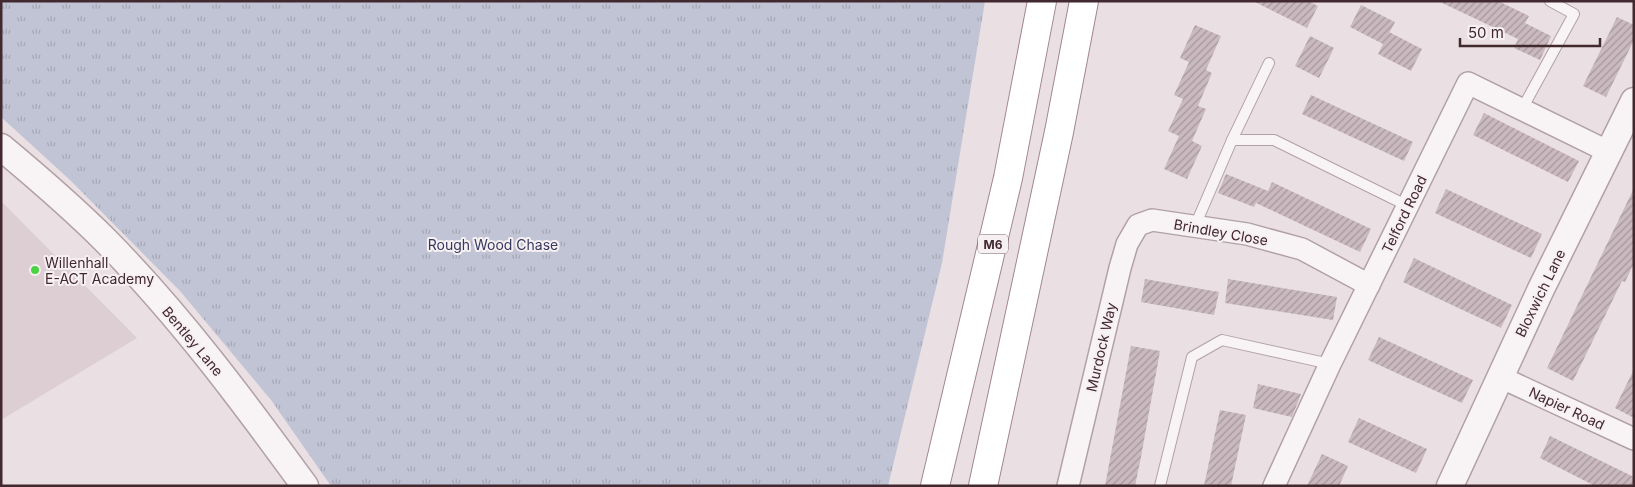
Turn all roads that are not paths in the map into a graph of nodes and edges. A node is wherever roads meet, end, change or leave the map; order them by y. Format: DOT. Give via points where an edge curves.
graph roads {
  1 [pos="1042,1"];
  2 [pos="1084,1"];
  3 [pos="1550,1"];
  4 [pos="1269,63"];
  5 [pos="1634,101"];
  6 [pos="1522,109"];
  7 [pos="1232,140"];
  8 [pos="1,147"];
  9 [pos="1609,152"];
  10 [pos="1408,206"];
  11 [pos="1152,220"];
  12 [pos="1195,226"];
  13 [pos="1369,285"];
  14 [pos="1330,364"];
  15 [pos="1500,377"];
  16 [pos="1634,439"];
  17 [pos="305,486"];
  18 [pos="935,486"];
  19 [pos="983,486"];
  20 [pos="1068,486"];
  21 [pos="1160,486"];
  22 [pos="1274,486"];
  23 [pos="1450,486"];
  1 -- 18 [label="highway, M6" via="1008,178"];
  2 -- 19 [label="highway"];
  3 -- 6 [label="lane" via="1574,14"];
  4 -- 7 [label="lane"];
  5 -- 9 [label="street, Bloxwich Lane"];
  6 -- 9 [label="street, Telford Road"];
  6 -- 10 [label="street, Telford Road" via="1468,83"];
  7 -- 10 [label="lane" via="1274,140"];
  7 -- 12 [label="lane"];
  8 -- 17 [label="street, Bentley Lane" via="44,182 134,272 207,356"];
  9 -- 15 [label="street, Bloxwich Lane"];
  10 -- 13 [label="street, Telford Road"];
  11 -- 12 [label="street, Brindley Close"];
  11 -- 20 [label="street, Murdock Way" via="1138,225 1127,244"];
  12 -- 13 [label="street, Brindley Close" via="1247,234 1302,249"];
  13 -- 14 [label="street, Telford Road"];
  14 -- 21 [label="lane" via="1222,340 1192,357"];
  14 -- 22 [label="street, Telford Road"];
  15 -- 16 [label="street, Napier Road"];
  15 -- 23 [label="street, Bloxwich Lane"];
}
